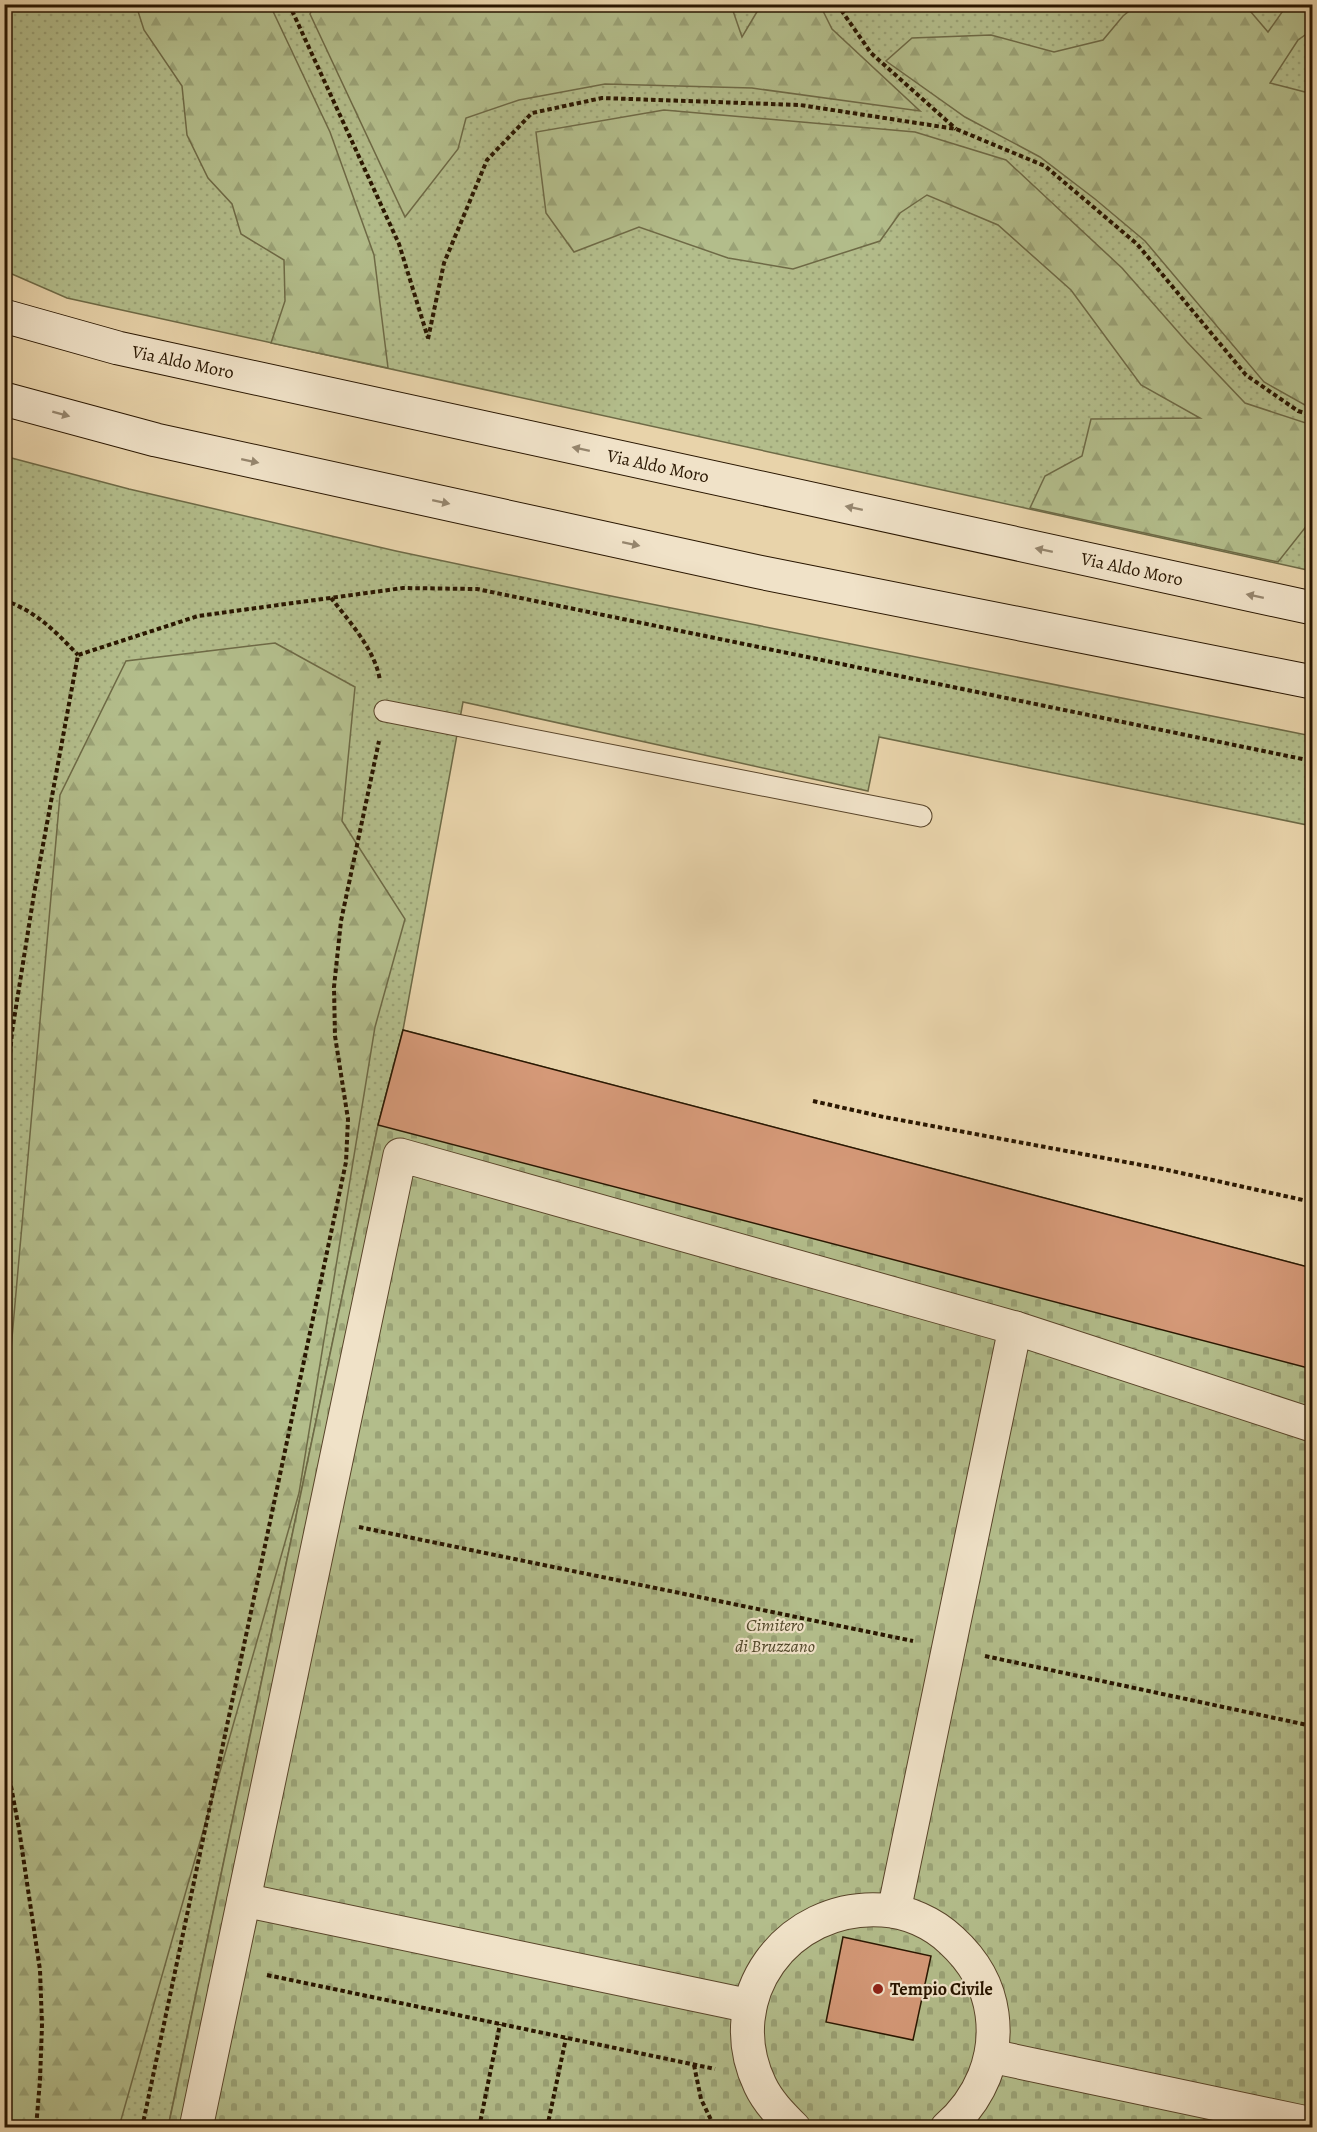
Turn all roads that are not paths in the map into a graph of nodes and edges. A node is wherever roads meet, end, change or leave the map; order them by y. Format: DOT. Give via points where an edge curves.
graph roads {
  1 [pos="4,316"];
  2 [pos="4,399"];
  3 [pos="1312,608"];
  4 [pos="1312,682"];
  5 [pos="385,711"];
  6 [pos="921,816"];
  7 [pos="1015,1328"];
  8 [pos="1312,1425"];
  9 [pos="244,1900"];
  10 [pos="894,1911"];
  11 [pos="750,2006"];
  12 [pos="991,2056"];
  13 [pos="1312,2124"];
  14 [pos="196,2127"];
  15 [pos="794,2127"];
  16 [pos="947,2127"];
  3 -- 1 [label="street, Via Aldo Moro, one-way" via="118,348"];
  2 -- 4 [label="street, one-way" via="156,440 759,572"];
  5 -- 6 [label="lane"];
  7 -- 8 [label="street"];
  7 -- 9 [label="street" via="400,1155"];
  7 -- 10 [label="street"];
  9 -- 11 [label="street"];
  9 -- 14 [label="street"];
  10 -- 11 [label="street" via="840,1912 792,1937 773,1957"];
  10 -- 12 [label="street" via="945,1934 980,1975 990,2001 994,2029"];
  11 -- 15 [label="street" via="747,2033 760,2086 775,2109"];
  12 -- 13 [label="street"];
  12 -- 16 [label="street" via="978,2091"];
}
